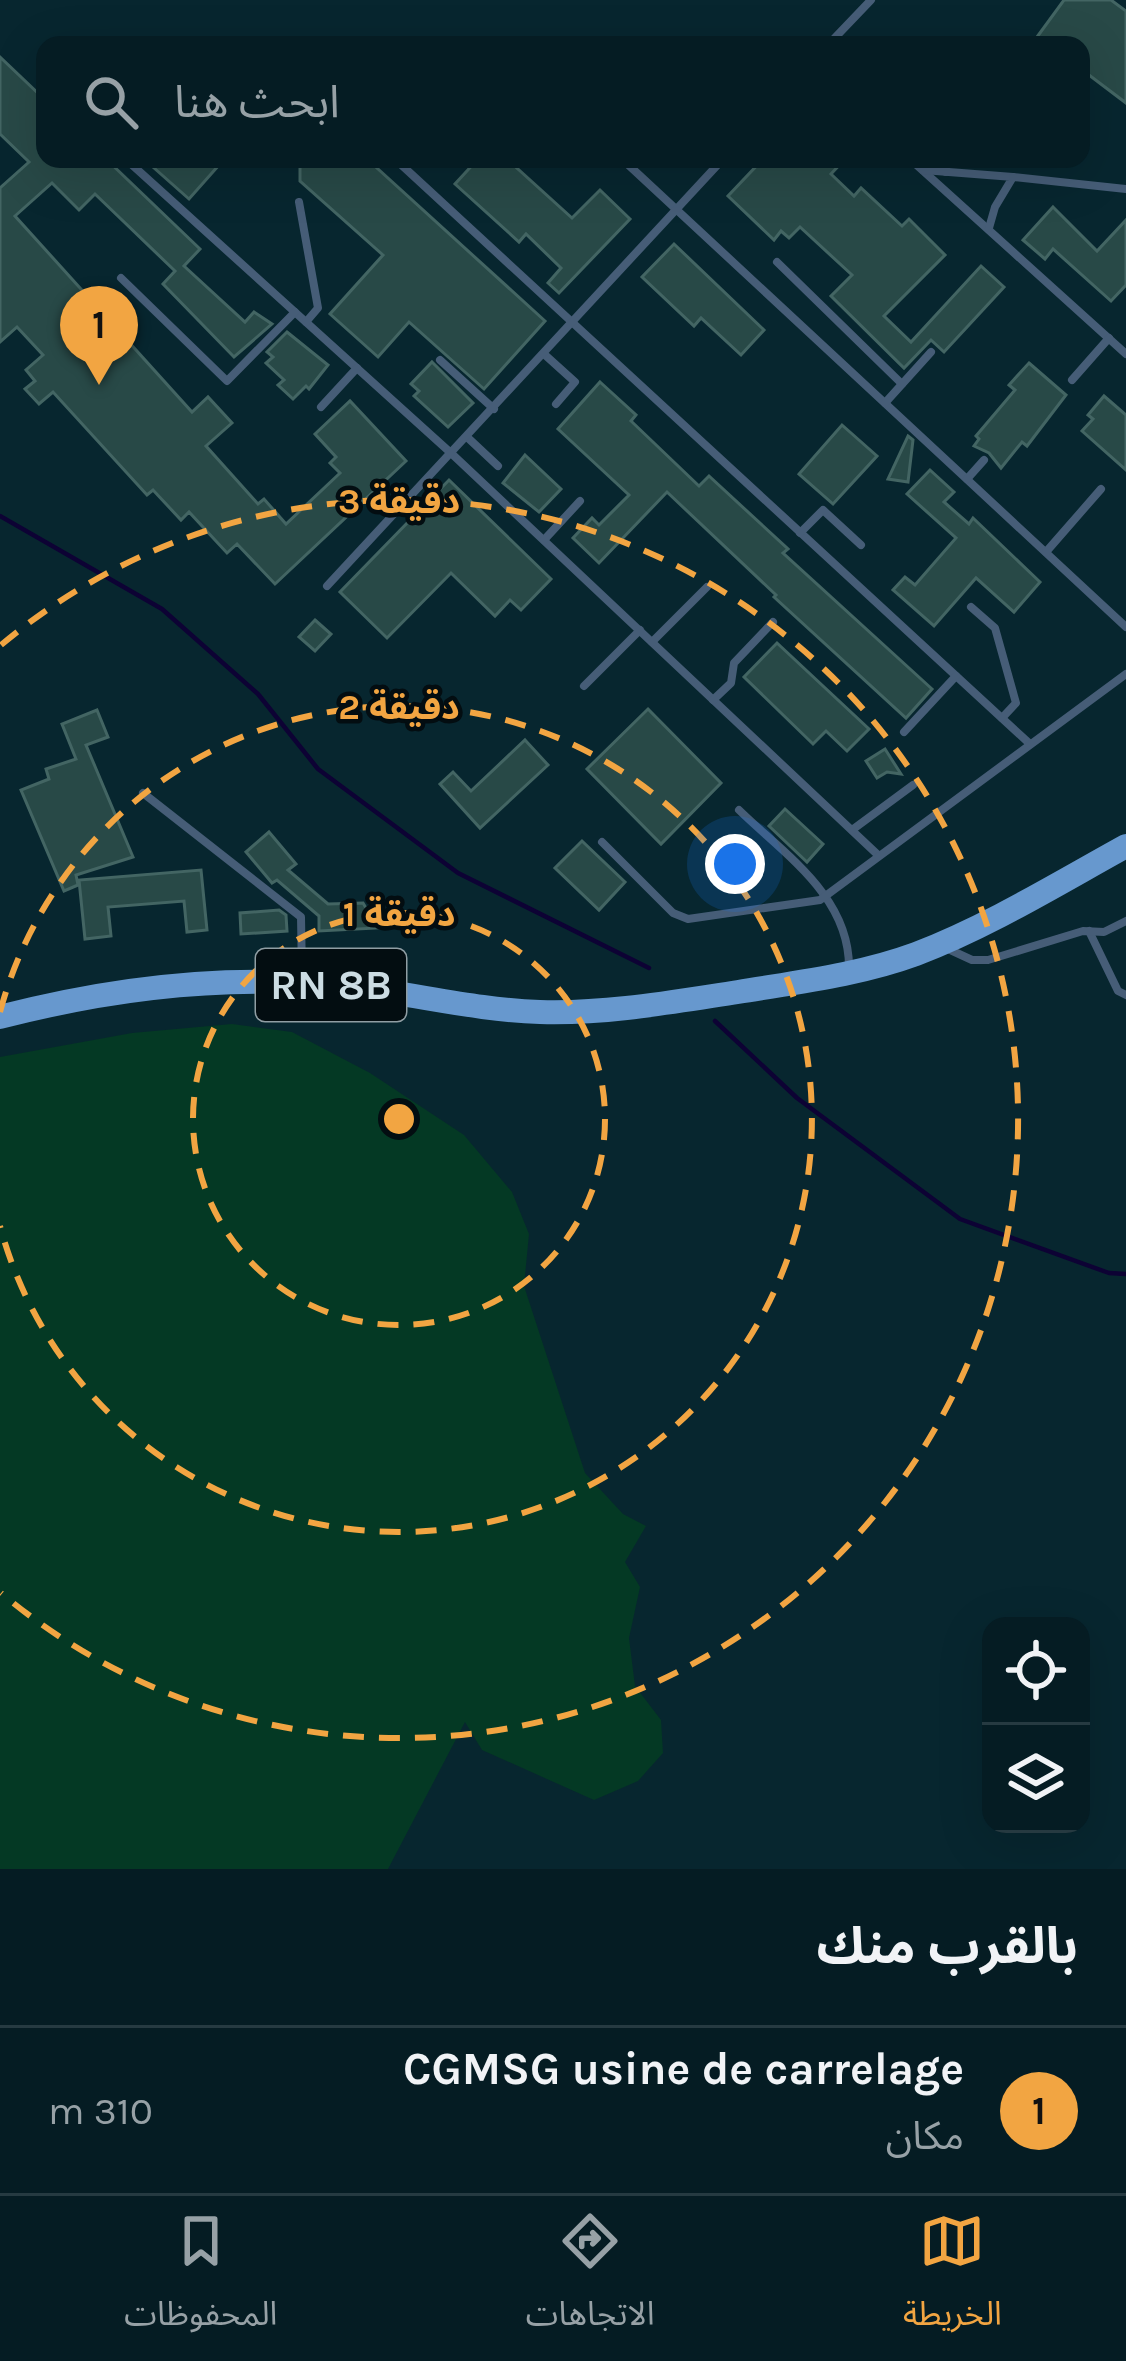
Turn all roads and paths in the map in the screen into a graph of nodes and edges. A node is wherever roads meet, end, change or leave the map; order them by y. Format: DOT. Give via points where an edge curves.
graph roads {
  1 [pos="871,0"];
  2 [pos="837,36"];
  3 [pos="136,168"];
  4 [pos="405,168"];
  5 [pos="632,168"];
  6 [pos="715,168"];
  7 [pos="921,168"];
  8 [pos="946,168"];
  9 [pos="923,170"];
  10 [pos="946,172"];
  11 [pos="1012,177"];
  12 [pos="1126,189"];
  13 [pos="298,202"];
  14 [pos="677,209"];
  15 [pos="989,230"];
  16 [pos="777,262"];
  17 [pos="122,278"];
  18 [pos="295,311"];
  19 [pos="306,322"];
  20 [pos="573,323"];
  21 [pos="1109,338"];
  22 [pos="931,352"];
  23 [pos="1126,354"];
  24 [pos="544,355"];
  25 [pos="440,360"];
  26 [pos="357,368"];
  27 [pos="1072,380"];
  28 [pos="902,384"];
  29 [pos="884,403"];
  30 [pos="556,404"];
  31 [pos="321,407"];
  32 [pos="494,409"];
  33 [pos="467,437"];
  34 [pos="452,454"];
  35 [pos="984,460"];
  36 [pos="498,466"];
  37 [pos="968,479"];
  38 [pos="1101,489"];
  39 [pos="580,501"];
  40 [pos="800,533"];
  41 [pos="544,541"];
  42 [pos="861,545"];
  43 [pos="1046,552"];
  44 [pos="327,586"];
  45 [pos="706,586"];
  46 [pos="971,608"];
  47 [pos="773,622"];
  48 [pos="1126,627"];
  49 [pos="640,630"];
  50 [pos="652,642"];
  51 [pos="1126,674"];
  52 [pos="956,676"];
  53 [pos="584,686"];
  54 [pos="713,700"];
  55 [pos="1002,718"];
  56 [pos="904,732"];
  57 [pos="1030,744"];
  58 [pos="913,784"];
  59 [pos="143,793"];
  60 [pos="739,810"];
  61 [pos="852,830"];
  62 [pos="602,842"];
  63 [pos="1126,847"];
  64 [pos="878,855"];
  65 [pos="827,896"];
  66 [pos="1126,921"];
  67 [pos="1089,931"];
  68 [pos="940,944"];
  69 [pos="849,974"];
  70 [pos="302,983"];
  71 [pos="1126,994"];
  72 [pos="0,1017"];
  1 -- 2 [label="lane"];
  3 -- 18 [label="lane"];
  4 -- 20 [label="lane"];
  5 -- 14 [label="lane"];
  6 -- 14 [label="lane"];
  7 -- 9 [label="lane"];
  8 -- 10 [label="lane"];
  9 -- 10 [label="lane"];
  9 -- 15 [label="lane"];
  10 -- 11 [label="lane"];
  11 -- 12 [label="lane"];
  11 -- 15 [label="lane"];
  13 -- 19 [label="lane" via="319,308"];
  14 -- 20 [label="lane"];
  14 -- 29 [label="lane"];
  15 -- 21 [label="lane"];
  16 -- 28 [label="lane"];
  17 -- 18 [label="lane" via="227,381"];
  18 -- 19 [label="lane"];
  19 -- 26 [label="lane"];
  20 -- 24 [label="lane"];
  20 -- 40 [label="lane"];
  21 -- 23 [label="lane"];
  21 -- 27 [label="lane"];
  22 -- 28 [label="lane"];
  24 -- 30 [label="lane" via="575,382"];
  24 -- 32 [label="lane"];
  25 -- 32 [label="lane"];
  26 -- 31 [label="lane"];
  26 -- 34 [label="lane"];
  28 -- 29 [label="lane"];
  29 -- 37 [label="lane"];
  32 -- 33 [label="lane"];
  33 -- 34 [label="lane"];
  33 -- 36 [label="lane"];
  34 -- 41 [label="lane"];
  34 -- 44 [label="lane"];
  35 -- 37 [label="lane"];
  37 -- 43 [label="lane"];
  38 -- 43 [label="lane"];
  39 -- 41 [label="lane"];
  40 -- 42 [label="lane" via="823,510"];
  40 -- 52 [label="lane"];
  41 -- 49 [label="lane"];
  43 -- 48 [label="lane"];
  45 -- 50 [label="lane"];
  46 -- 55 [label="lane" via="995,628 1016,703"];
  47 -- 54 [label="lane"];
  49 -- 50 [label="lane"];
  49 -- 53 [label="lane"];
  50 -- 54 [label="lane"];
  51 -- 57 [label="lane"];
  52 -- 55 [label="lane"];
  52 -- 56 [label="lane"];
  54 -- 61 [label="lane"];
  55 -- 57 [label="lane"];
  57 -- 64 [label="lane"];
  58 -- 61 [label="lane"];
  59 -- 70 [label="lane" via="301,916"];
  60 -- 65 [label="lane"];
  61 -- 64 [label="lane"];
  62 -- 65 [label="lane" via="688,920"];
  63 -- 68 [label="main road, RN 8B"];
  64 -- 65 [label="lane"];
  65 -- 69 [label="lane" via="844,923"];
  66 -- 67 [label="lane"];
  67 -- 68 [label="lane" via="988,960"];
  67 -- 71 [label="lane"];
  68 -- 69 [label="main road, RN 8B"];
  69 -- 70 [label="main road, RN 8B" via="585,1013"];
  70 -- 72 [label="main road, RN 8B" via="202,981"];
}
